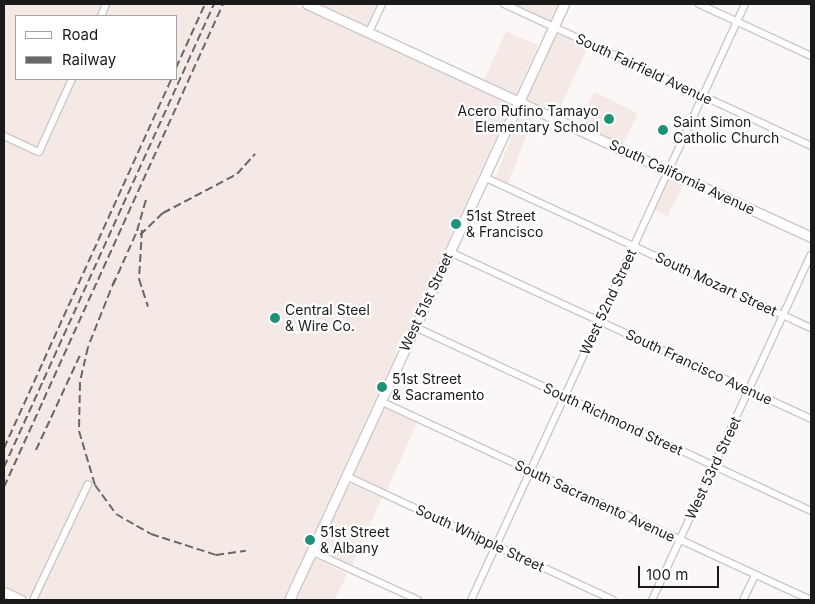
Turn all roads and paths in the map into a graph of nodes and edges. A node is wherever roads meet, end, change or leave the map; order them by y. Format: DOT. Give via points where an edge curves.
graph roads {
  1 [pos="307,4"];
  2 [pos="382,4"];
  3 [pos="504,4"];
  4 [pos="564,4"];
  5 [pos="699,4"];
  6 [pos="746,4"];
  7 [pos="737,22"];
  8 [pos="553,27"];
  9 [pos="369,32"];
  10 [pos="811,56"];
  11 [pos="72,80"];
  12 [pos="703,96"];
  13 [pos="519,101"];
  14 [pos="4,136"];
  15 [pos="811,146"];
  16 [pos="669,171"];
  17 [pos="484,177"];
  18 [pos="811,237"];
  19 [pos="634,246"];
  20 [pos="450,252"];
  21 [pos="811,255"];
  22 [pos="784,315"];
  23 [pos="600,321"];
  24 [pos="415,327"];
  25 [pos="811,328"];
  26 [pos="749,390"];
  27 [pos="565,396"];
  28 [pos="380,401"];
  29 [pos="811,418"];
  30 [pos="714,466"];
  31 [pos="530,471"];
  32 [pos="346,476"];
  33 [pos="88,484"];
  34 [pos="811,511"];
  35 [pos="680,540"];
  36 [pos="496,546"];
  37 [pos="311,551"];
  38 [pos="755,575"];
  39 [pos="4,592"];
  40 [pos="21,600"];
  41 [pos="33,600"];
  42 [pos="289,600"];
  43 [pos="418,600"];
  44 [pos="471,600"];
  45 [pos="613,600"];
  46 [pos="652,600"];
  47 [pos="743,600"];
  48 [pos="810,600"];
  1 -- 9 [label="street, South California Avenue"];
  2 -- 9 [label="street"];
  3 -- 8 [label="street, South Fairfield Avenue"];
  4 -- 8 [label="street, West 51st Street"];
  5 -- 7 [label="street"];
  6 -- 7 [label="street, West 52nd Street"];
  7 -- 10 [label="street"];
  7 -- 12 [label="street, West 52nd Street"];
  8 -- 12 [label="street, South Fairfield Avenue"];
  8 -- 13 [label="street, West 51st Street"];
  9 -- 13 [label="street, South California Avenue"];
  11 -- 14 [label="street" via="39,152"];
  12 -- 15 [label="street, South Fairfield Avenue"];
  12 -- 16 [label="street, West 52nd Street"];
  13 -- 16 [label="street, South California Avenue"];
  13 -- 17 [label="street, West 51st Street"];
  16 -- 18 [label="street, South California Avenue"];
  16 -- 19 [label="street, West 52nd Street"];
  17 -- 19 [label="street, South Mozart Street"];
  17 -- 20 [label="street, West 51st Street"];
  19 -- 22 [label="street, South Mozart Street"];
  19 -- 23 [label="street, West 52nd Street"];
  20 -- 23 [label="street, South Francisco Avenue"];
  20 -- 24 [label="street, West 51st Street"];
  21 -- 22 [label="street, West 53rd Street"];
  22 -- 25 [label="street, South Mozart Street"];
  22 -- 26 [label="street, West 53rd Street"];
  23 -- 26 [label="street, South Francisco Avenue"];
  23 -- 27 [label="street, West 52nd Street"];
  24 -- 27 [label="street, South Richmond Street"];
  24 -- 28 [label="street, West 51st Street"];
  26 -- 29 [label="street, South Francisco Avenue"];
  26 -- 30 [label="street, West 53rd Street"];
  27 -- 30 [label="street, South Richmond Street"];
  27 -- 31 [label="street, West 52nd Street"];
  28 -- 31 [label="street, South Sacramento Avenue"];
  28 -- 32 [label="street, West 51st Street"];
  30 -- 34 [label="street, South Richmond Street"];
  30 -- 35 [label="street, West 53rd Street"];
  31 -- 35 [label="street, South Sacramento Avenue"];
  31 -- 36 [label="street, West 52nd Street"];
  32 -- 36 [label="street, South Whipple Street"];
  32 -- 37 [label="street, West 51st Street"];
  33 -- 41 [label="street"];
  35 -- 38 [label="street, South Sacramento Avenue"];
  35 -- 46 [label="street, West 53rd Street"];
  36 -- 44 [label="street, West 52nd Street"];
  36 -- 45 [label="street, South Whipple Street"];
  37 -- 42 [label="street, West 51st Street"];
  37 -- 43 [label="street"];
  38 -- 47 [label="street"];
  38 -- 48 [label="street, South Sacramento Avenue"];
  39 -- 40 [label="street"];
}
